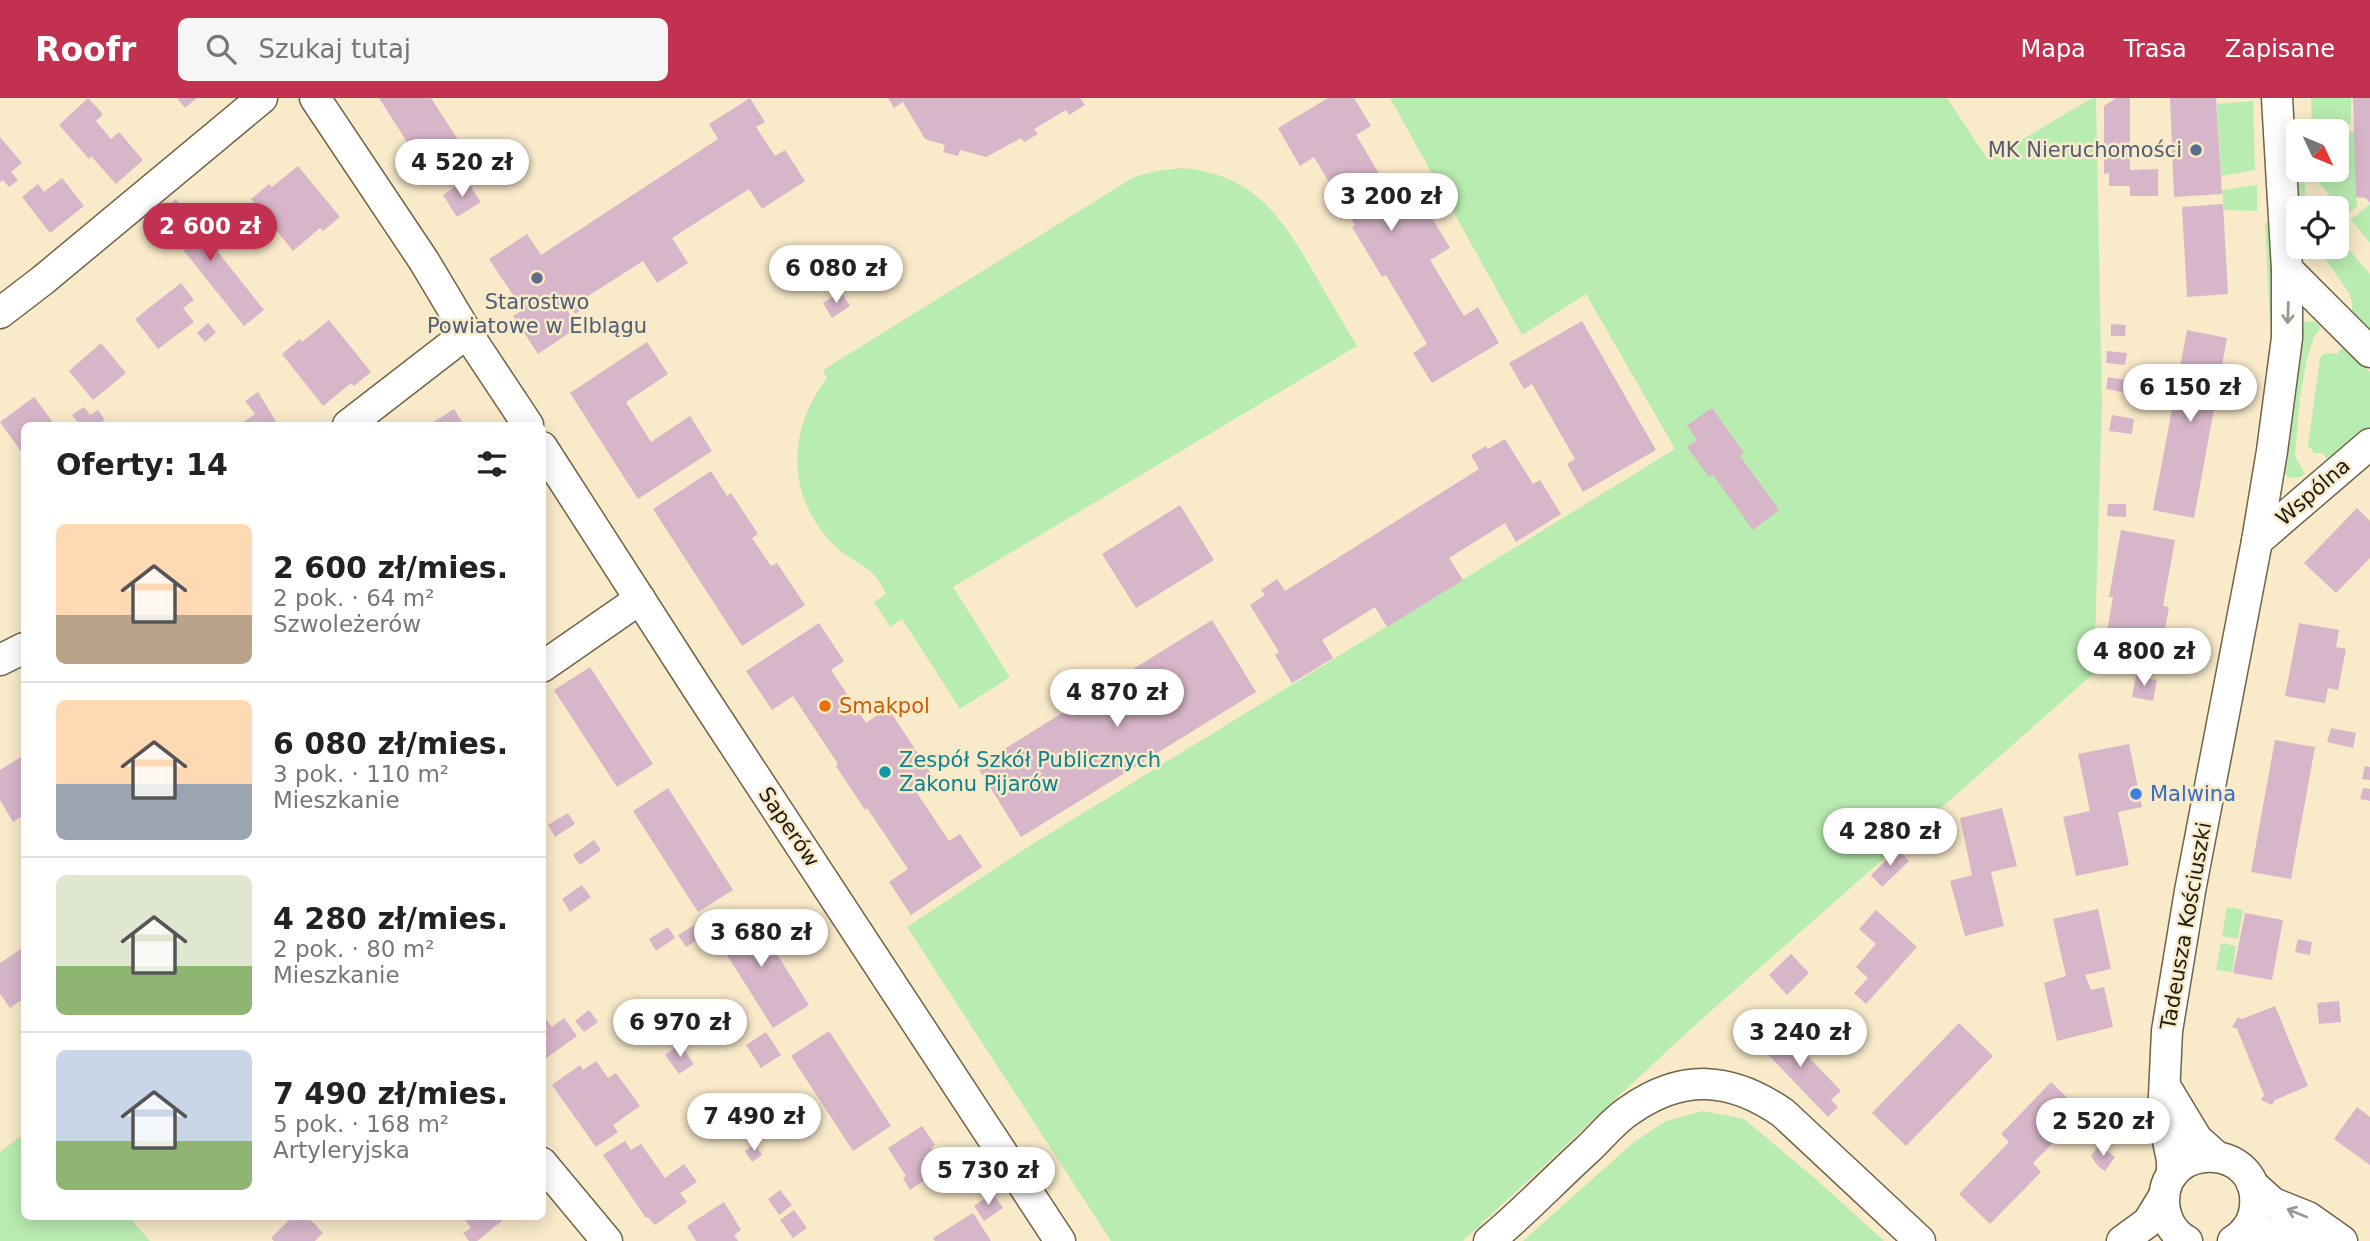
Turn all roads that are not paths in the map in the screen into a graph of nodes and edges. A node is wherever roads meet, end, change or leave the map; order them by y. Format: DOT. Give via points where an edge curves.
graph roads {
  1 [pos="262,98"];
  2 [pos="315,98"];
  3 [pos="2277,98"];
  4 [pos="2287,269"];
  5 [pos="0,313"];
  6 [pos="467,333"];
  7 [pos="2370,352"];
  8 [pos="352,422"];
  9 [pos="526,422"];
  10 [pos="2370,444"];
  11 [pos="546,453"];
  12 [pos="2257,541"];
  13 [pos="640,599"];
  14 [pos="21,650"];
  15 [pos="0,660"];
  16 [pos="546,664"];
  17 [pos="2165,1086"];
  18 [pos="2216,1156"];
  19 [pos="546,1168"];
  20 [pos="2252,1184"];
  21 [pos="2168,1186"];
  22 [pos="2239,1237"];
  23 [pos="607,1241"];
  24 [pos="1058,1241"];
  25 [pos="1489,1241"];
  26 [pos="1920,1241"];
  27 [pos="2122,1241"];
  28 [pos="2187,1241"];
  29 [pos="2323,1241"];
  30 [pos="2342,1241"];
  1 -- 5 [label="street"];
  2 -- 6 [label="street"];
  3 -- 4 [label="street, Tadeusza Kościuszki"];
  4 -- 7 [label="street"];
  4 -- 12 [label="street, Tadeusza Kościuszki, one-way" via="2287,338"];
  6 -- 8 [label="street"];
  6 -- 9 [label="street"];
  10 -- 12 [label="street, Wspólna"];
  11 -- 13 [label="street, Saperów"];
  12 -- 17 [label="street, Tadeusza Kościuszki" via="2190,891 2164,1054"];
  13 -- 16 [label="street"];
  13 -- 24 [label="street, Saperów"];
  14 -- 15 [label="street"];
  17 -- 18 [label="street" via="2197,1139"];
  17 -- 21 [label="street, Tadeusza Kościuszki" via="2163,1117 2172,1160"];
  18 -- 20 [label="street" via="2238,1165"];
  18 -- 21 [label="street" via="2181,1166"];
  19 -- 23 [label="street"];
  20 -- 22 [label="street" via="2255,1209"];
  30 -- 20 [label="street, one-way" via="2308,1217 2273,1203"];
  21 -- 27 [label="street" via="2148,1222"];
  21 -- 28 [label="street, Tadeusza Kościuszki" via="2167,1219"];
  22 -- 29 [label="street" via="2263,1232"];
  25 -- 26 [label="street" via="1628,1111 1657,1093 1693,1084 1722,1084 1747,1091 1783,1113"];
}
